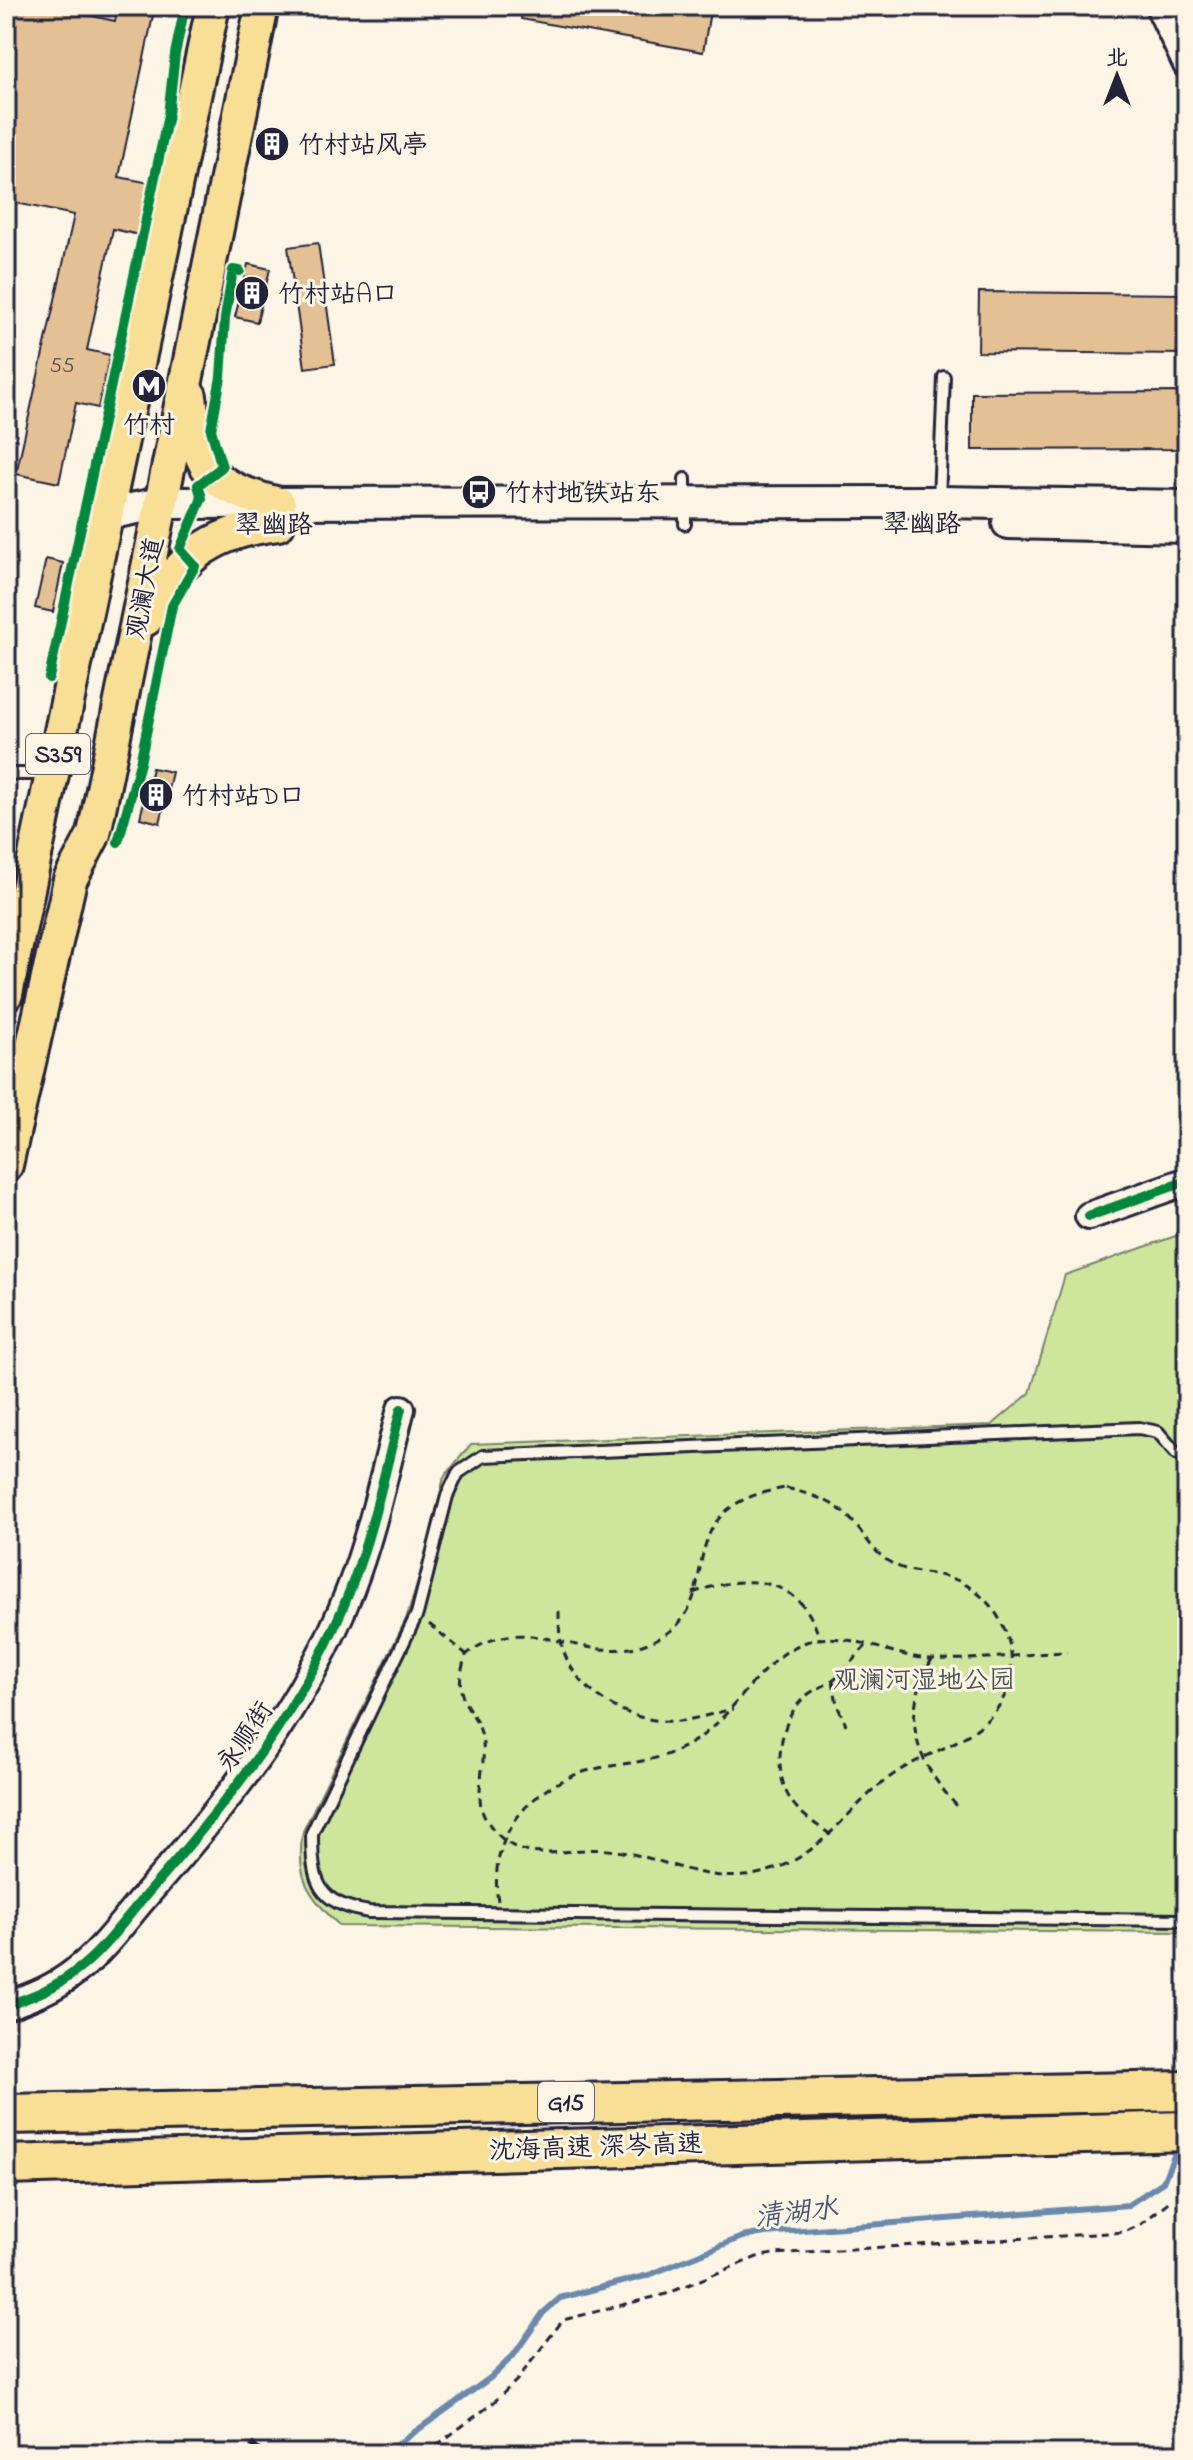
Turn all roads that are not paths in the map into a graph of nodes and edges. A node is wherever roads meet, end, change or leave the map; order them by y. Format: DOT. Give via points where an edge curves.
graph roads {
  1 [pos="213,6"];
  2 [pos="262,6"];
  3 [pos="1159,6"];
  4 [pos="1187,65"];
  5 [pos="190,358"];
  6 [pos="944,377"];
  7 [pos="685,502"];
  8 [pos="939,502"];
  9 [pos="1187,506"];
  10 [pos="159,513"];
  11 [pos="107,514"];
  12 [pos="278,514"];
  13 [pos="1187,527"];
  14 [pos="130,659"];
  15 [pos="6,774"];
  16 [pos="53,774"];
  17 [pos="6,994"];
  18 [pos="6,1165"];
  19 [pos="1187,1181"];
  20 [pos="1089,1216"];
  21 [pos="401,1409"];
  22 [pos="1176,1453"];
  23 [pos="1187,1920"];
  24 [pos="6,2006"];
  25 [pos="1187,2091"];
  26 [pos="6,2114"];
  27 [pos="1187,2131"];
  28 [pos="6,2165"];
  1 -- 11 [label="main road, 观澜大道 / S359"];
  2 -- 5 [label="main road, 观澜大道 / S359"];
  3 -- 4 [label="street"];
  5 -- 10 [label="main road, 观澜大道 / S359"];
  5 -- 12 [label="main road" via="192,417 205,464 229,489"];
  6 -- 8 [label="lane"];
  7 -- 8 [label="main road, 翠幽路"];
  7 -- 12 [label="main road, 翠幽路"];
  7 -- 13 [label="main road, 翠幽路" via="990,522"];
  8 -- 9 [label="main road, 翠幽路"];
  10 -- 11 [label="main road, 翠幽路"];
  10 -- 12 [label="main road, 翠幽路"];
  10 -- 14 [label="main road, 观澜大道 / S359"];
  11 -- 16 [label="main road, 观澜大道 / S359"];
  12 -- 14 [label="main road" via="198,550 156,600"];
  14 -- 18 [label="main road, 观澜大道 / S359" via="94,834 70,880"];
  15 -- 16 [label="lane"];
  16 -- 17 [label="main road, 观澜大道 / S359"];
  19 -- 20 [label="street"];
  21 -- 24 [label="street, 永顺街" via="350,1590 313,1666 253,1764 204,1828 79,1969 45,1991"];
  22 -- 23 [label="lane" via="1158,1432 1139,1428 483,1456 458,1473 447,1496 417,1614 312,1833 312,1864 319,1890 340,1907 369,1912"];
  25 -- 26 [label="highway, 沈海高速 深岑高速 / G15"];
  27 -- 28 [label="highway, 沈海高速 深岑高速 / G15"];
}
